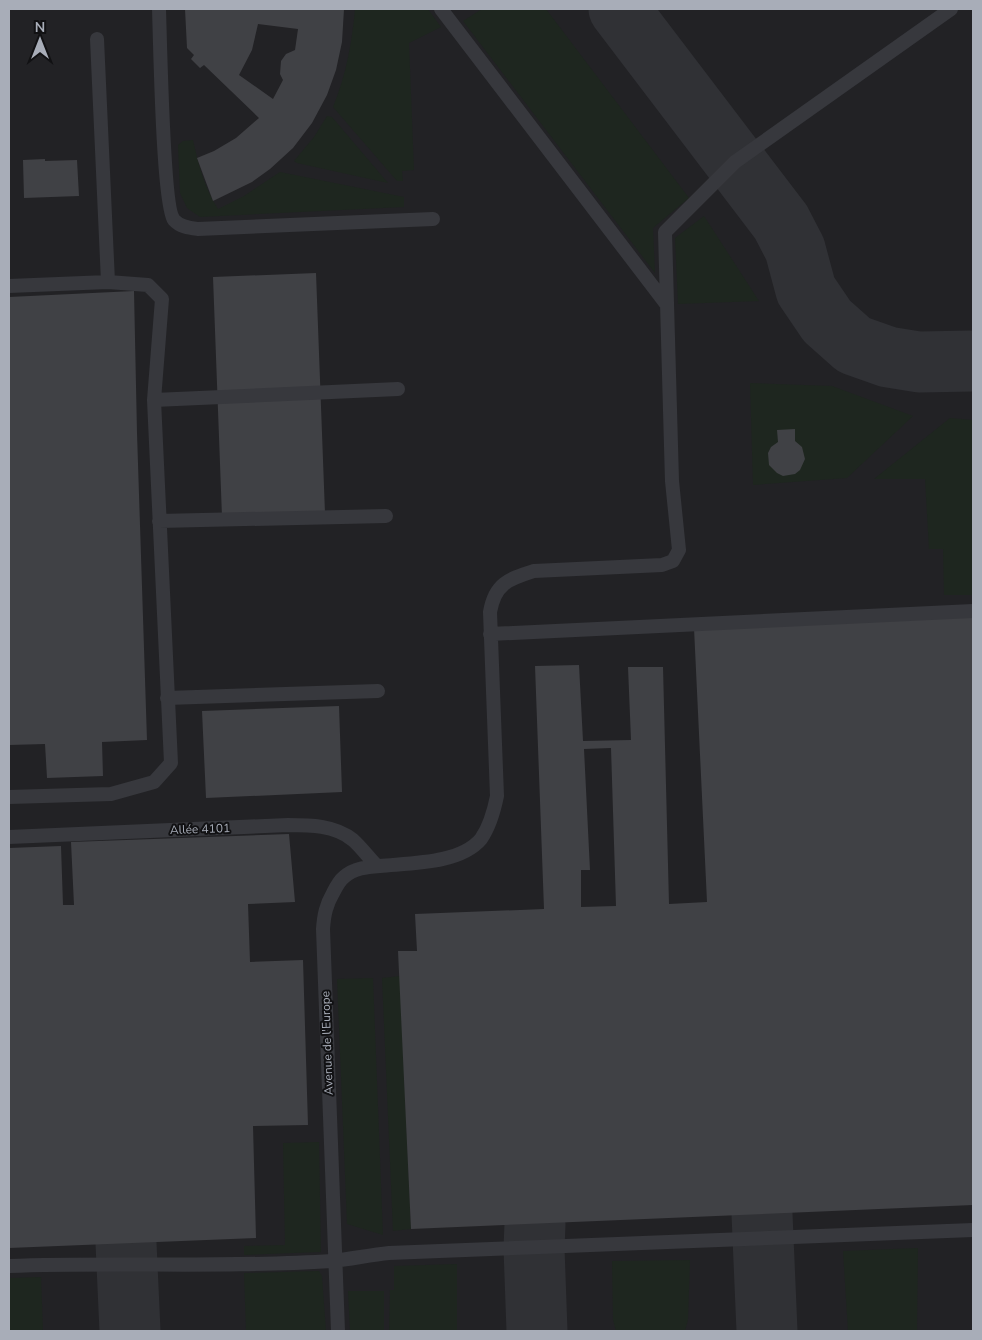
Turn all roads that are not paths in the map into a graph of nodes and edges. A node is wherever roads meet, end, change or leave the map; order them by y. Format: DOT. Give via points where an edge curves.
graph roads {
  1 [pos="159,9"];
  2 [pos="441,9"];
  3 [pos="951,9"];
  4 [pos="98,39"];
  5 [pos="434,219"];
  6 [pos="108,282"];
  7 [pos="9,286"];
  8 [pos="667,305"];
  9 [pos="398,389"];
  10 [pos="154,400"];
  11 [pos="386,516"];
  12 [pos="159,521"];
  13 [pos="973,611"];
  14 [pos="490,634"];
  15 [pos="378,691"];
  16 [pos="168,698"];
  17 [pos="9,797"];
  18 [pos="9,837"];
  19 [pos="377,866"];
  20 [pos="973,1230"];
  21 [pos="334,1261"];
  22 [pos="9,1266"];
  23 [pos="338,1331"];
  1 -- 5 [label="lane" via="169,210 174,220 185,227 198,229"];
  2 -- 8 [label="lane"];
  3 -- 8 [label="lane" via="735,162 665,232"];
  4 -- 6 [label="lane"];
  6 -- 7 [label="lane"];
  6 -- 10 [label="lane" via="148,285 162,299"];
  8 -- 14 [label="lane" via="672,480 679,550 673,561 662,565 534,570 517,576 501,585 492,598"];
  9 -- 10 [label="lane"];
  10 -- 12 [label="lane"];
  11 -- 12 [label="lane"];
  12 -- 16 [label="lane"];
  13 -- 14 [label="lane"];
  14 -- 19 [label="lane, Avenue de l'Europe" via="497,796 489,825 480,839 458,855"];
  15 -- 16 [label="lane"];
  16 -- 17 [label="lane" via="171,763 154,782 111,794"];
  18 -- 19 [label="lane, Allée 4101" via="311,826 331,829 352,839"];
  19 -- 21 [label="lane, Avenue de l'Europe" via="344,876 324,912"];
  20 -- 21 [label="lane" via="389,1253"];
  21 -- 22 [label="lane" via="244,1265"];
  21 -- 23 [label="lane, Avenue de l'Europe"];
}
